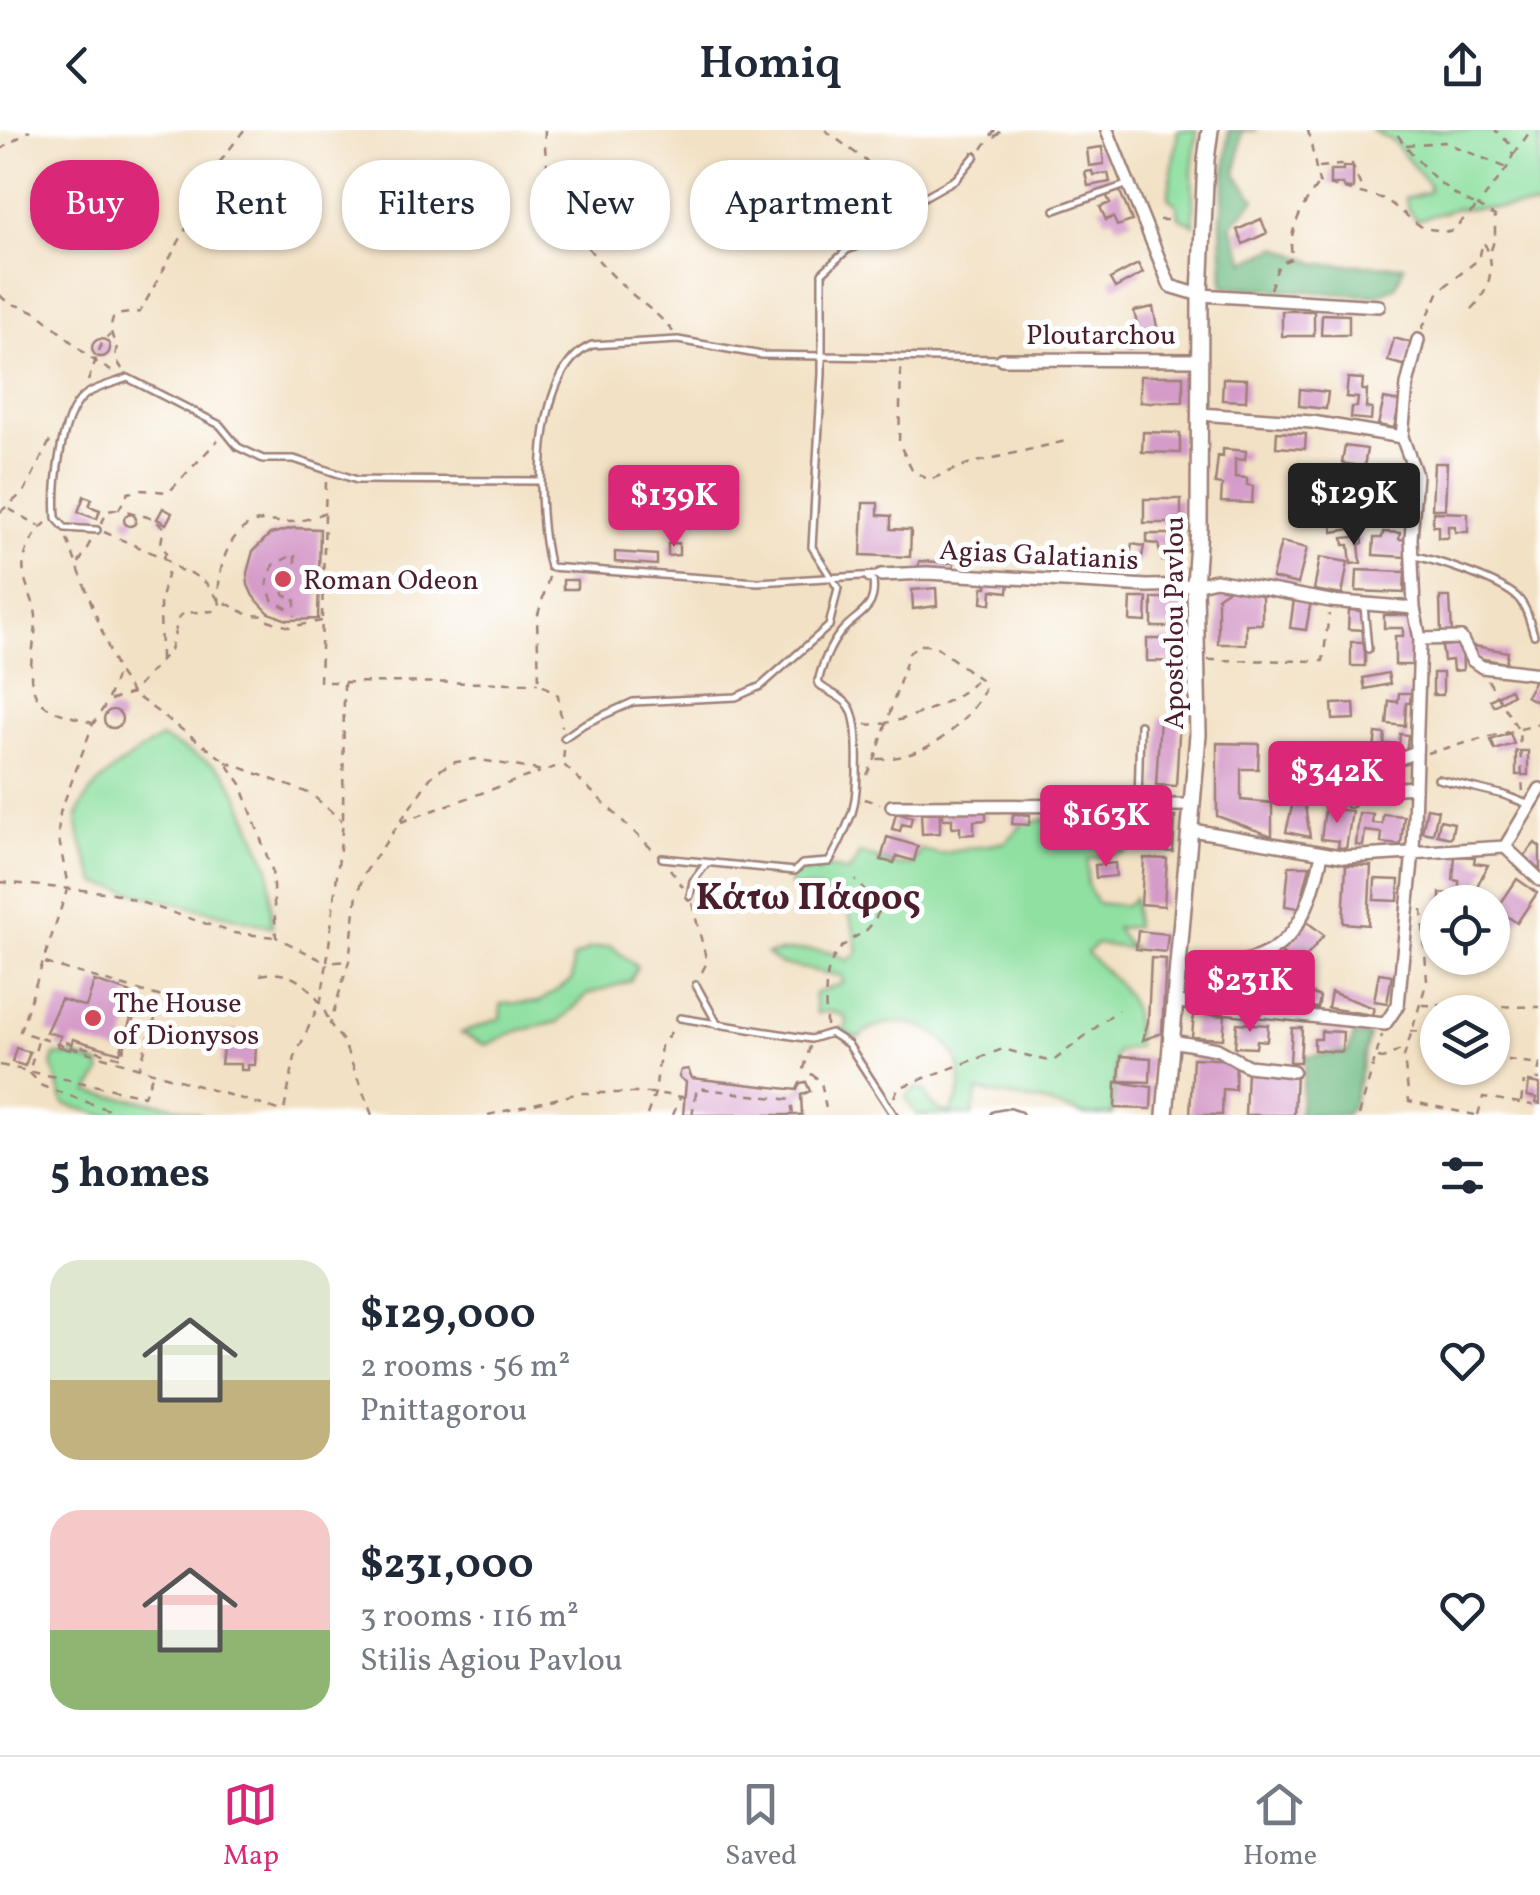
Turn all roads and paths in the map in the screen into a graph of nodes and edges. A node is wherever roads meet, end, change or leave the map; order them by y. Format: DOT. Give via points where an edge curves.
graph roads {
  1 [pos="30,130"];
  2 [pos="244,130"];
  3 [pos="545,130"];
  4 [pos="825,130"];
  5 [pos="995,130"];
  6 [pos="1002,130"];
  7 [pos="1107,130"];
  8 [pos="1210,130"];
  9 [pos="1308,130"];
  10 [pos="1394,130"];
  11 [pos="1495,130"];
  12 [pos="1531,130"];
  13 [pos="989,141"];
  14 [pos="1405,145"];
  15 [pos="0,150"];
  16 [pos="1513,155"];
  17 [pos="974,156"];
  18 [pos="865,160"];
  19 [pos="1317,168"];
  20 [pos="1507,168"];
  21 [pos="1318,183"];
  22 [pos="1126,185"];
  23 [pos="1364,193"];
  24 [pos="928,195"];
  25 [pos="1478,206"];
  26 [pos="1055,210"];
  27 [pos="1153,219"];
  28 [pos="1168,225"];
  29 [pos="847,250"];
  30 [pos="1490,252"];
  31 [pos="1200,295"];
  32 [pos="0,296"];
  33 [pos="1268,297"];
  34 [pos="1380,306"];
  35 [pos="1470,311"];
  36 [pos="111,335"];
  37 [pos="678,340"];
  38 [pos="1418,340"];
  39 [pos="902,357"];
  40 [pos="820,358"];
  41 [pos="1002,359"];
  42 [pos="1200,360"];
  43 [pos="94,364"];
  44 [pos="128,378"];
  45 [pos="83,397"];
  46 [pos="1200,414"];
  47 [pos="226,432"];
  48 [pos="1402,437"];
  49 [pos="52,438"];
  50 [pos="1066,441"];
  51 [pos="327,469"];
  52 [pos="539,481"];
  53 [pos="8,508"];
  54 [pos="119,509"];
  55 [pos="0,512"];
  56 [pos="326,512"];
  57 [pos="56,518"];
  58 [pos="40,526"];
  59 [pos="65,528"];
  60 [pos="97,530"];
  61 [pos="1412,555"];
  62 [pos="164,558"];
  63 [pos="78,564"];
  64 [pos="170,564"];
  65 [pos="550,568"];
  66 [pos="268,576"];
  67 [pos="874,576"];
  68 [pos="834,579"];
  69 [pos="280,582"];
  70 [pos="1195,585"];
  71 [pos="280,590"];
  72 [pos="268,592"];
  73 [pos="285,596"];
  74 [pos="218,599"];
  75 [pos="1330,601"];
  76 [pos="1363,603"];
  77 [pos="277,605"];
  78 [pos="1414,608"];
  79 [pos="290,610"];
  80 [pos="295,616"];
  81 [pos="322,622"];
  82 [pos="1534,635"];
  83 [pos="1420,639"];
  84 [pos="1368,649"];
  85 [pos="1197,659"];
  86 [pos="160,660"];
  87 [pos="1479,666"];
  88 [pos="118,672"];
  89 [pos="1540,674"];
  90 [pos="976,678"];
  91 [pos="344,682"];
  92 [pos="540,683"];
  93 [pos="132,693"];
  94 [pos="108,700"];
  95 [pos="856,719"];
  96 [pos="93,724"];
  97 [pos="1540,724"];
  98 [pos="1140,725"];
  99 [pos="884,726"];
  100 [pos="1519,731"];
  101 [pos="564,738"];
  102 [pos="1416,754"];
  103 [pos="875,759"];
  104 [pos="225,761"];
  105 [pos="563,764"];
  106 [pos="543,771"];
  107 [pos="1438,779"];
  108 [pos="1415,787"];
  109 [pos="856,796"];
  110 [pos="1535,798"];
  111 [pos="892,806"];
  112 [pos="1138,806"];
  113 [pos="1194,806"];
  114 [pos="343,822"];
  115 [pos="400,822"];
  116 [pos="1192,830"];
  117 [pos="1505,847"];
  118 [pos="1413,851"];
  119 [pos="1322,854"];
  120 [pos="662,858"];
  121 [pos="707,863"];
  122 [pos="856,880"];
  123 [pos="1540,880"];
  124 [pos="0,882"];
  125 [pos="68,886"];
  126 [pos="690,896"];
  127 [pos="1183,936"];
  128 [pos="276,937"];
  129 [pos="1193,950"];
  130 [pos="350,961"];
  131 [pos="42,962"];
  132 [pos="327,963"];
  133 [pos="1179,970"];
  134 [pos="260,975"];
  135 [pos="1428,975"];
  136 [pos="696,985"];
  137 [pos="131,992"];
  138 [pos="321,1000"];
  139 [pos="1176,1002"];
  140 [pos="1419,1004"];
  141 [pos="1540,1007"];
  142 [pos="1118,1010"];
  143 [pos="680,1018"];
  144 [pos="330,1024"];
  145 [pos="1385,1024"];
  146 [pos="718,1025"];
  147 [pos="1410,1030"];
  148 [pos="1420,1031"];
  149 [pos="827,1033"];
  150 [pos="39,1038"];
  151 [pos="811,1039"];
  152 [pos="1172,1041"];
  153 [pos="66,1042"];
  154 [pos="1406,1047"];
  155 [pos="1376,1058"];
  156 [pos="1510,1060"];
  157 [pos="1540,1064"];
  158 [pos="0,1065"];
  159 [pos="138,1070"];
  160 [pos="1293,1070"];
  161 [pos="29,1072"];
  162 [pos="152,1074"];
  163 [pos="1540,1079"];
  164 [pos="1524,1082"];
  165 [pos="655,1093"];
  166 [pos="683,1098"];
  167 [pos="695,1099"];
  168 [pos="1521,1104"];
  169 [pos="1533,1105"];
  170 [pos="889,1108"];
  171 [pos="283,1113"];
  172 [pos="124,1115"];
  173 [pos="372,1115"];
  174 [pos="488,1115"];
  175 [pos="647,1115"];
  176 [pos="673,1115"];
  177 [pos="692,1115"];
  178 [pos="793,1115"];
  179 [pos="827,1115"];
  180 [pos="894,1115"];
  181 [pos="994,1115"];
  182 [pos="1019,1115"];
  183 [pos="1165,1115"];
  184 [pos="1358,1115"];
  185 [pos="1476,1115"];
  1 -- 15 [label="path"];
  2 -- 36 [label="path" via="220,162 199,219 187,227 140,312 114,315"];
  3 -- 37 [label="path" via="550,172 576,235"];
  4 -- 18 [label="path"];
  5 -- 13 [label="path"];
  6 -- 13 [label="path"];
  7 -- 22 [label="street"];
  8 -- 31 [label="main road, Apostolou Pavlou"];
  9 -- 19 [label="path"];
  10 -- 14 [label="path"];
  11 -- 16 [label="path"];
  12 -- 16 [label="path"];
  13 -- 17 [label="path"];
  14 -- 20 [label="path" via="1444,142"];
  14 -- 25 [label="path" via="1427,170"];
  16 -- 20 [label="path"];
  17 -- 24 [label="lane" via="956,179"];
  19 -- 21 [label="path"];
  19 -- 23 [label="path" via="1352,164"];
  20 -- 25 [label="path"];
  21 -- 23 [label="path"];
  21 -- 33 [label="path" via="1294,226 1293,258 1279,264"];
  22 -- 26 [label="lane"];
  22 -- 31 [label="street" via="1164,278"];
  23 -- 25 [label="path" via="1385,199 1422,228 1450,232"];
  25 -- 30 [label="path" via="1494,216"];
  27 -- 28 [label="path"];
  29 -- 40 [label="lane" via="822,272"];
  30 -- 35 [label="path" via="1484,298"];
  30 -- 38 [label="path" via="1483,242 1479,259 1438,291"];
  31 -- 33 [label="street"];
  31 -- 42 [label="main road, Apostolou Pavlou"];
  32 -- 43 [label="path" via="53,324"];
  33 -- 34 [label="street"];
  36 -- 43 [label="path"];
  36 -- 44 [label="path" via="114,357"];
  37 -- 40 [label="lane"];
  37 -- 52 [label="lane" via="578,350 555,387"];
  38 -- 48 [label="street"];
  39 -- 40 [label="lane"];
  39 -- 41 [label="lane"];
  39 -- 50 [label="path" via="899,443 912,470 929,480"];
  40 -- 68 [label="lane" via="812,547"];
  41 -- 42 [label="street, Ploutarchou"];
  42 -- 46 [label="main road, Apostolou Pavlou"];
  43 -- 44 [label="path"];
  43 -- 45 [label="path"];
  44 -- 45 [label="lane"];
  44 -- 47 [label="lane"];
  45 -- 57 [label="lane" via="64,434"];
  46 -- 48 [label="street"];
  46 -- 70 [label="main road, Apostolou Pavlou"];
  47 -- 51 [label="lane" via="238,447 263,459"];
  47 -- 54 [label="path" via="169,492 128,494"];
  48 -- 61 [label="street" via="1416,475"];
  49 -- 53 [label="path" via="24,492"];
  51 -- 52 [label="lane" via="356,480"];
  51 -- 56 [label="path"];
  52 -- 65 [label="lane"];
  53 -- 55 [label="path"];
  53 -- 58 [label="path"];
  54 -- 60 [label="path" via="108,511"];
  54 -- 62 [label="path" via="164,527"];
  56 -- 74 [label="path" via="255,522 238,534 224,554"];
  56 -- 81 [label="path"];
  57 -- 58 [label="path"];
  57 -- 59 [label="lane"];
  58 -- 96 [label="path" via="23,558 36,611 31,683 52,710"];
  59 -- 60 [label="lane"];
  59 -- 63 [label="path"];
  60 -- 62 [label="path"];
  60 -- 63 [label="path"];
  61 -- 78 [label="street"];
  61 -- 82 [label="lane" via="1509,591 1524,606"];
  62 -- 64 [label="path"];
  63 -- 88 [label="path"];
  64 -- 74 [label="path" via="206,583"];
  64 -- 86 [label="path" via="160,602"];
  65 -- 68 [label="lane" via="758,582"];
  65 -- 92 [label="path" via="537,618"];
  66 -- 69 [label="path"];
  66 -- 69 [label="path" via="273,565 292,556 295,574"];
  66 -- 72 [label="path"];
  67 -- 68 [label="lane"];
  67 -- 70 [label="street, Agias Galatianis"];
  67 -- 95 [label="lane" via="875,596 840,634 818,683"];
  68 -- 101 [label="lane" via="829,626 761,686 736,698 633,702"];
  69 -- 71 [label="path"];
  70 -- 75 [label="street, Agias Galatianis" via="1216,580"];
  70 -- 85 [label="main road, Apostolou Pavlou"];
  71 -- 72 [label="path"];
  71 -- 73 [label="path"];
  72 -- 77 [label="path"];
  73 -- 77 [label="path"];
  73 -- 80 [label="path" via="295,597"];
  74 -- 81 [label="path" via="281,626"];
  74 -- 86 [label="path" via="213,611 179,616 170,650"];
  75 -- 76 [label="street, Agias Galatianis"];
  75 -- 85 [label="path" via="1323,661"];
  76 -- 78 [label="street, Agias Galatianis"];
  76 -- 84 [label="lane"];
  77 -- 79 [label="path"];
  78 -- 83 [label="street"];
  81 -- 91 [label="path" via="320,682"];
  83 -- 87 [label="street" via="1461,638"];
  83 -- 102 [label="street"];
  85 -- 113 [label="main road, Apostolou Pavlou"];
  86 -- 93 [label="path"];
  87 -- 89 [label="street"];
  87 -- 100 [label="path"];
  88 -- 93 [label="path"];
  88 -- 94 [label="path"];
  90 -- 99 [label="path" via="951,700"];
  90 -- 99 [label="path" via="934,645 918,644 909,652"];
  90 -- 103 [label="path" via="984,691 942,739 912,755"];
  91 -- 92 [label="path"];
  91 -- 114 [label="path"];
  92 -- 101 [label="path" via="558,695"];
  93 -- 94 [label="path"];
  93 -- 104 [label="path"];
  94 -- 96 [label="path"];
  95 -- 99 [label="path"];
  95 -- 109 [label="lane"];
  96 -- 125 [label="path" via="60,813"];
  97 -- 100 [label="path"];
  98 -- 112 [label="lane"];
  99 -- 103 [label="path"];
  100 -- 102 [label="path"];
  100 -- 110 [label="path" via="1523,794"];
  101 -- 105 [label="path"];
  102 -- 108 [label="street"];
  102 -- 108 [label="street" via="1376,767 1352,796"];
  103 -- 109 [label="path"];
  104 -- 114 [label="path" via="311,794"];
  104 -- 128 [label="path" via="272,870"];
  105 -- 106 [label="path"];
  105 -- 120 [label="path"];
  106 -- 115 [label="path"];
  106 -- 115 [label="path" via="475,758 450,763 431,777"];
  107 -- 110 [label="lane"];
  108 -- 118 [label="street"];
  109 -- 111 [label="path"];
  109 -- 121 [label="lane" via="829,862 795,870"];
  110 -- 117 [label="street"];
  111 -- 112 [label="street"];
  112 -- 113 [label="street"];
  113 -- 116 [label="main road, Apostolou Pavlou"];
  114 -- 132 [label="path"];
  115 -- 130 [label="path" via="356,894"];
  116 -- 119 [label="street"];
  116 -- 127 [label="main road, Apostolou Pavlou"];
  117 -- 118 [label="street"];
  117 -- 123 [label="street"];
  118 -- 119 [label="street"];
  118 -- 145 [label="street" via="1398,1005"];
  119 -- 133 [label="street" via="1306,908 1278,948 1263,957"];
  120 -- 121 [label="lane"];
  120 -- 126 [label="path"];
  121 -- 126 [label="lane"];
  122 -- 149 [label="path" via="882,908 869,932 840,948 825,979"];
  124 -- 125 [label="path"];
  125 -- 128 [label="path" via="113,893 234,932"];
  125 -- 131 [label="path"];
  126 -- 136 [label="path" via="707,962"];
  127 -- 129 [label="lane"];
  127 -- 133 [label="main road, Apostolou Pavlou"];
  128 -- 132 [label="path"];
  130 -- 132 [label="path"];
  130 -- 144 [label="path"];
  131 -- 150 [label="path" via="20,1031"];
  131 -- 159 [label="path" via="162,997"];
  132 -- 138 [label="path"];
  133 -- 139 [label="main road, Apostolou Pavlou"];
  134 -- 138 [label="path" via="277,971 292,977"];
  135 -- 140 [label="path"];
  136 -- 146 [label="lane"];
  137 -- 153 [label="path" via="128,1004 137,1007 121,1058"];
  138 -- 144 [label="path"];
  138 -- 171 [label="path" via="295,1057"];
  139 -- 145 [label="street"];
  139 -- 152 [label="main road, Apostolou Pavlou"];
  140 -- 141 [label="path"];
  140 -- 147 [label="path"];
  142 -- 170 [label="path" via="1052,1062 1003,1049 898,1088"];
  143 -- 146 [label="lane"];
  143 -- 165 [label="path" via="660,1046"];
  144 -- 173 [label="path"];
  145 -- 155 [label="path"];
  146 -- 151 [label="lane"];
  147 -- 148 [label="path"];
  147 -- 154 [label="path"];
  149 -- 151 [label="lane"];
  149 -- 170 [label="lane" via="848,1044"];
  150 -- 153 [label="path"];
  150 -- 161 [label="path"];
  151 -- 179 [label="path" via="804,1069 820,1081"];
  152 -- 160 [label="street" via="1217,1049 1248,1066"];
  152 -- 183 [label="main road, Apostolou Pavlou"];
  153 -- 159 [label="path"];
  154 -- 155 [label="path"];
  154 -- 185 [label="path" via="1408,1101"];
  155 -- 184 [label="path"];
  156 -- 157 [label="path"];
  157 -- 163 [label="path"];
  158 -- 161 [label="path"];
  159 -- 162 [label="path"];
  161 -- 162 [label="path" via="144,1096"];
  161 -- 172 [label="path" via="42,1086"];
  162 -- 171 [label="path"];
  164 -- 168 [label="path"];
  165 -- 166 [label="path"];
  165 -- 174 [label="path" via="580,1093"];
  165 -- 175 [label="path"];
  166 -- 167 [label="path"];
  166 -- 176 [label="path"];
  167 -- 177 [label="path"];
  167 -- 178 [label="path" via="696,1088 791,1100"];
  168 -- 169 [label="path"];
  168 -- 185 [label="path" via="1482,1097"];
  170 -- 180 [label="lane"];
  181 -- 182 [label="lane"];
}
